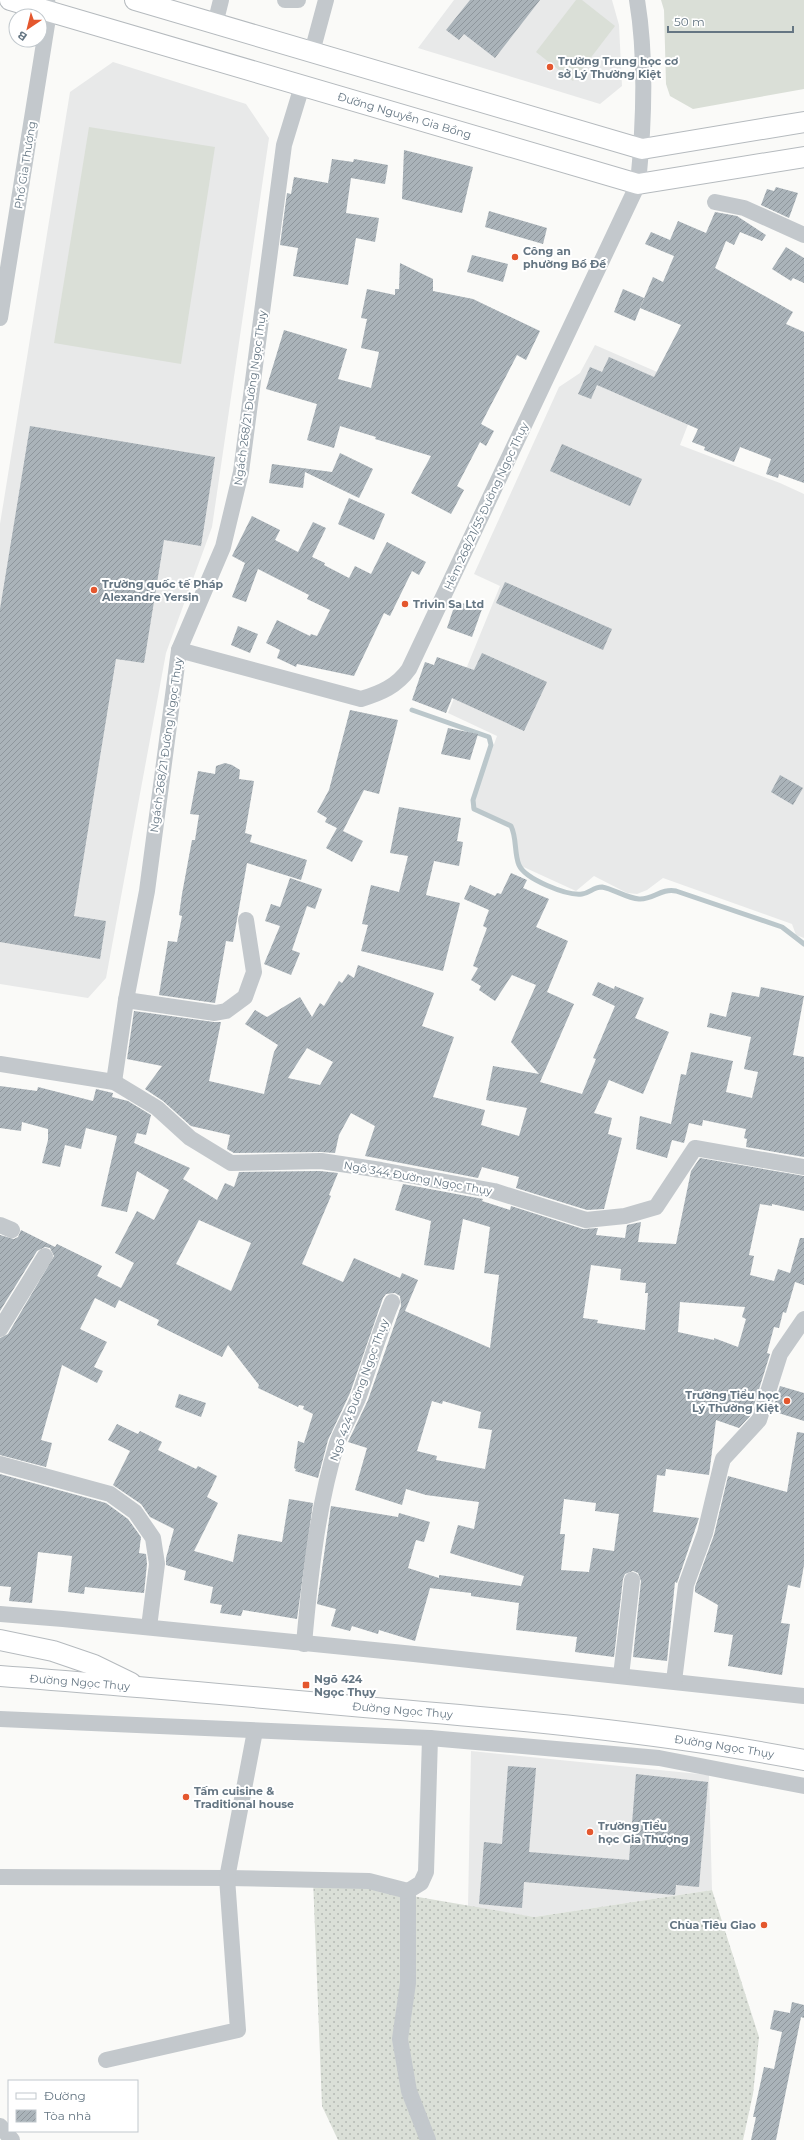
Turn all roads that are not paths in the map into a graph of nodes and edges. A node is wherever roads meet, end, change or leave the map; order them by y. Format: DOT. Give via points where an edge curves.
graph roads {
  1 [pos="10,0"];
  2 [pos="135,0"];
  3 [pos="221,0"];
  4 [pos="286,0"];
  5 [pos="298,0"];
  6 [pos="326,0"];
  7 [pos="636,0"];
  8 [pos="48,6"];
  9 [pos="215,24"];
  10 [pos="312,52"];
  11 [pos="302,86"];
  12 [pos="804,122"];
  13 [pos="642,149"];
  14 [pos="804,157"];
  15 [pos="638,184"];
  16 [pos="715,202"];
  17 [pos="804,235"];
  18 [pos="0,318"];
  19 [pos="179,650"];
  20 [pos="246,920"];
  21 [pos="126,1000"];
  22 [pos="0,1064"];
  23 [pos="114,1082"];
  24 [pos="804,1167"];
  25 [pos="45,1256"];
  26 [pos="392,1302"];
  27 [pos="804,1319"];
  28 [pos="0,1330"];
  29 [pos="0,1464"];
  30 [pos="632,1580"];
  31 [pos="0,1614"];
  32 [pos="149,1627"];
  33 [pos="0,1640"];
  34 [pos="304,1644"];
  35 [pos="0,1676"];
  36 [pos="621,1676"];
  37 [pos="674,1681"];
  38 [pos="142,1688"];
  39 [pos="804,1696"];
  40 [pos="0,1719"];
  41 [pos="255,1731"];
  42 [pos="430,1738"];
  43 [pos="804,1760"];
  44 [pos="804,1786"];
  45 [pos="0,1877"];
  46 [pos="227,1878"];
  47 [pos="408,1891"];
  48 [pos="106,2060"];
  49 [pos="0,2126"];
  50 [pos="12,2140"];
  51 [pos="428,2140"];
  1 -- 8 [label="main road, Đường Nguyễn Gia Bồng"];
  2 -- 9 [label="main road"];
  3 -- 9 [label="street"];
  4 -- 5 [label="street"];
  6 -- 10 [label="street"];
  7 -- 13 [label="street, Hẻm 268/21/55 Đường Ngọc Thụy" via="643,74"];
  8 -- 11 [label="main road, Đường Nguyễn Gia Bồng"];
  8 -- 18 [label="street, Phố Gia Thượng"];
  9 -- 10 [label="main road"];
  10 -- 13 [label="main road"];
  11 -- 15 [label="main road, Đường Nguyễn Gia Bồng"];
  11 -- 19 [label="street, Ngách 268/21 Đường Ngọc Thụy" via="284,145 241,472 223,547"];
  12 -- 13 [label="main road"];
  13 -- 15 [label="street, Hẻm 268/21/55 Đường Ngọc Thụy"];
  14 -- 15 [label="main road, Đường Nguyễn Gia Bồng"];
  15 -- 19 [label="street, Hẻm 268/21/55 Đường Ngọc Thụy" via="403,678 380,693 361,699"];
  16 -- 17 [label="street" via="744,208"];
  19 -- 21 [label="street, Ngách 268/21 Đường Ngọc Thụy" via="147,891"];
  20 -- 21 [label="street" via="254,972 245,997 235,1006 215,1013"];
  21 -- 23 [label="street, Ngách 268/21 Đường Ngọc Thụy"];
  22 -- 23 [label="street"];
  23 -- 24 [label="street, Ngõ 344 Đường Ngọc Thụy" via="157,1108 190,1138 231,1163 321,1161 381,1170 494,1191 586,1220 625,1216 656,1207 695,1148"];
  25 -- 28 [label="street"];
  26 -- 34 [label="street, Ngõ 424 Đường Ngọc Thụy" via="378,1333 358,1398 334,1457 313,1550"];
  27 -- 37 [label="street" via="780,1354 759,1420 723,1459 705,1533 686,1585"];
  29 -- 32 [label="street" via="110,1494 135,1512 153,1538 157,1564"];
  30 -- 36 [label="street"];
  31 -- 32 [label="street"];
  32 -- 34 [label="street"];
  33 -- 38 [label="main road" via="52,1651 94,1665"];
  34 -- 36 [label="street"];
  35 -- 38 [label="main road, Đường Ngọc Thụy"];
  36 -- 37 [label="street"];
  37 -- 39 [label="street"];
  38 -- 43 [label="main road, Đường Ngọc Thụy" via="524,1721 734,1747"];
  40 -- 41 [label="street, Đường Ngọc Thụy"];
  41 -- 42 [label="street, Đường Ngọc Thụy"];
  41 -- 46 [label="street"];
  42 -- 44 [label="street, Đường Ngọc Thụy" via="659,1758"];
  42 -- 47 [label="street" via="426,1872 421,1883"];
  45 -- 46 [label="street"];
  46 -- 47 [label="street" via="369,1881"];
  46 -- 48 [label="street" via="238,2030"];
  47 -- 51 [label="street" via="408,1982 400,2039 409,2091"];
  49 -- 50 [label="street"];
}
